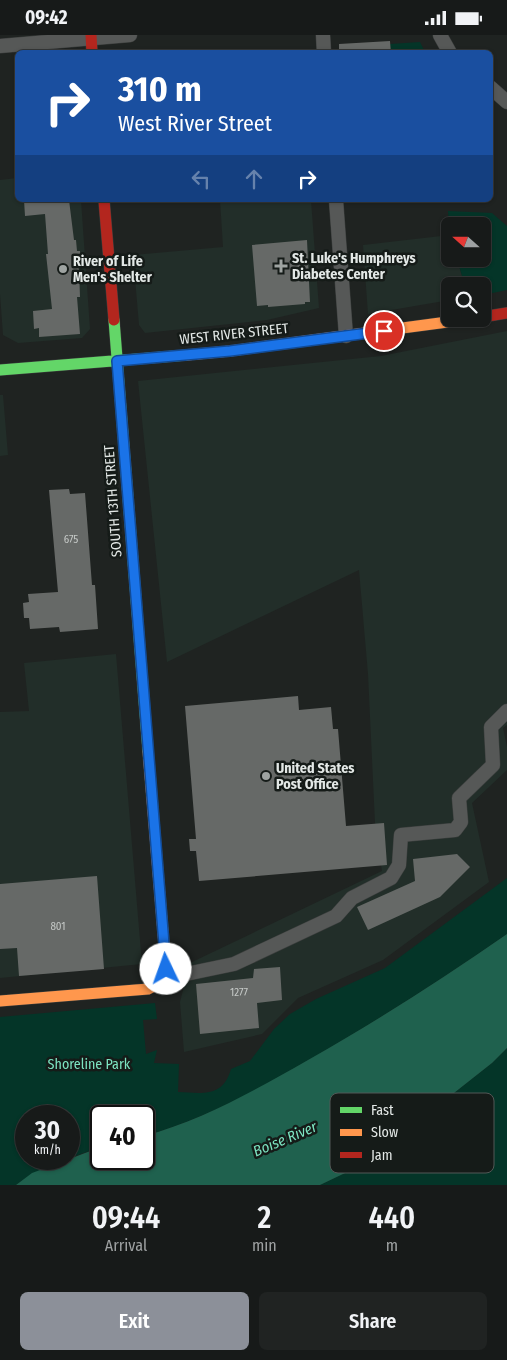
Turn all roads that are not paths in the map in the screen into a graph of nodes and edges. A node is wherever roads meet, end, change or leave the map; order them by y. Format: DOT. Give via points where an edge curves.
graph roads {
  1 [pos="130,35"];
  2 [pos="324,35"];
  3 [pos="440,35"];
  4 [pos="91,42"];
  5 [pos="0,46"];
  6 [pos="324,50"];
  7 [pos="448,50"];
  8 [pos="493,90"];
  9 [pos="507,102"];
  10 [pos="104,202"];
  11 [pos="336,202"];
  12 [pos="507,313"];
  13 [pos="491,316"];
  14 [pos="441,323"];
  15 [pos="346,336"];
  16 [pos="117,361"];
  17 [pos="0,370"];
  18 [pos="507,711"];
  19 [pos="162,979"];
  20 [pos="0,1001"];
  1 -- 4 [label="street"];
  2 -- 6 [label="street"];
  3 -- 7 [label="street"];
  4 -- 5 [label="street"];
  8 -- 9 [label="street"];
  10 -- 16 [label="street, SOUTH 13TH STREET"];
  11 -- 15 [label="street"];
  12 -- 13 [label="street"];
  14 -- 15 [label="street, WEST RIVER STREET"];
  15 -- 16 [label="street, WEST RIVER STREET"];
  16 -- 17 [label="street, WEST RIVER STREET"];
  16 -- 19 [label="street, SOUTH 13TH STREET" via="165,951 166,969"];
  18 -- 19 [label="street" via="491,727 493,765 460,798 461,822 455,831 400,835 399,865 391,878 352,898 336,916 234,964"];
  19 -- 20 [label="street" via="148,989"];
}
